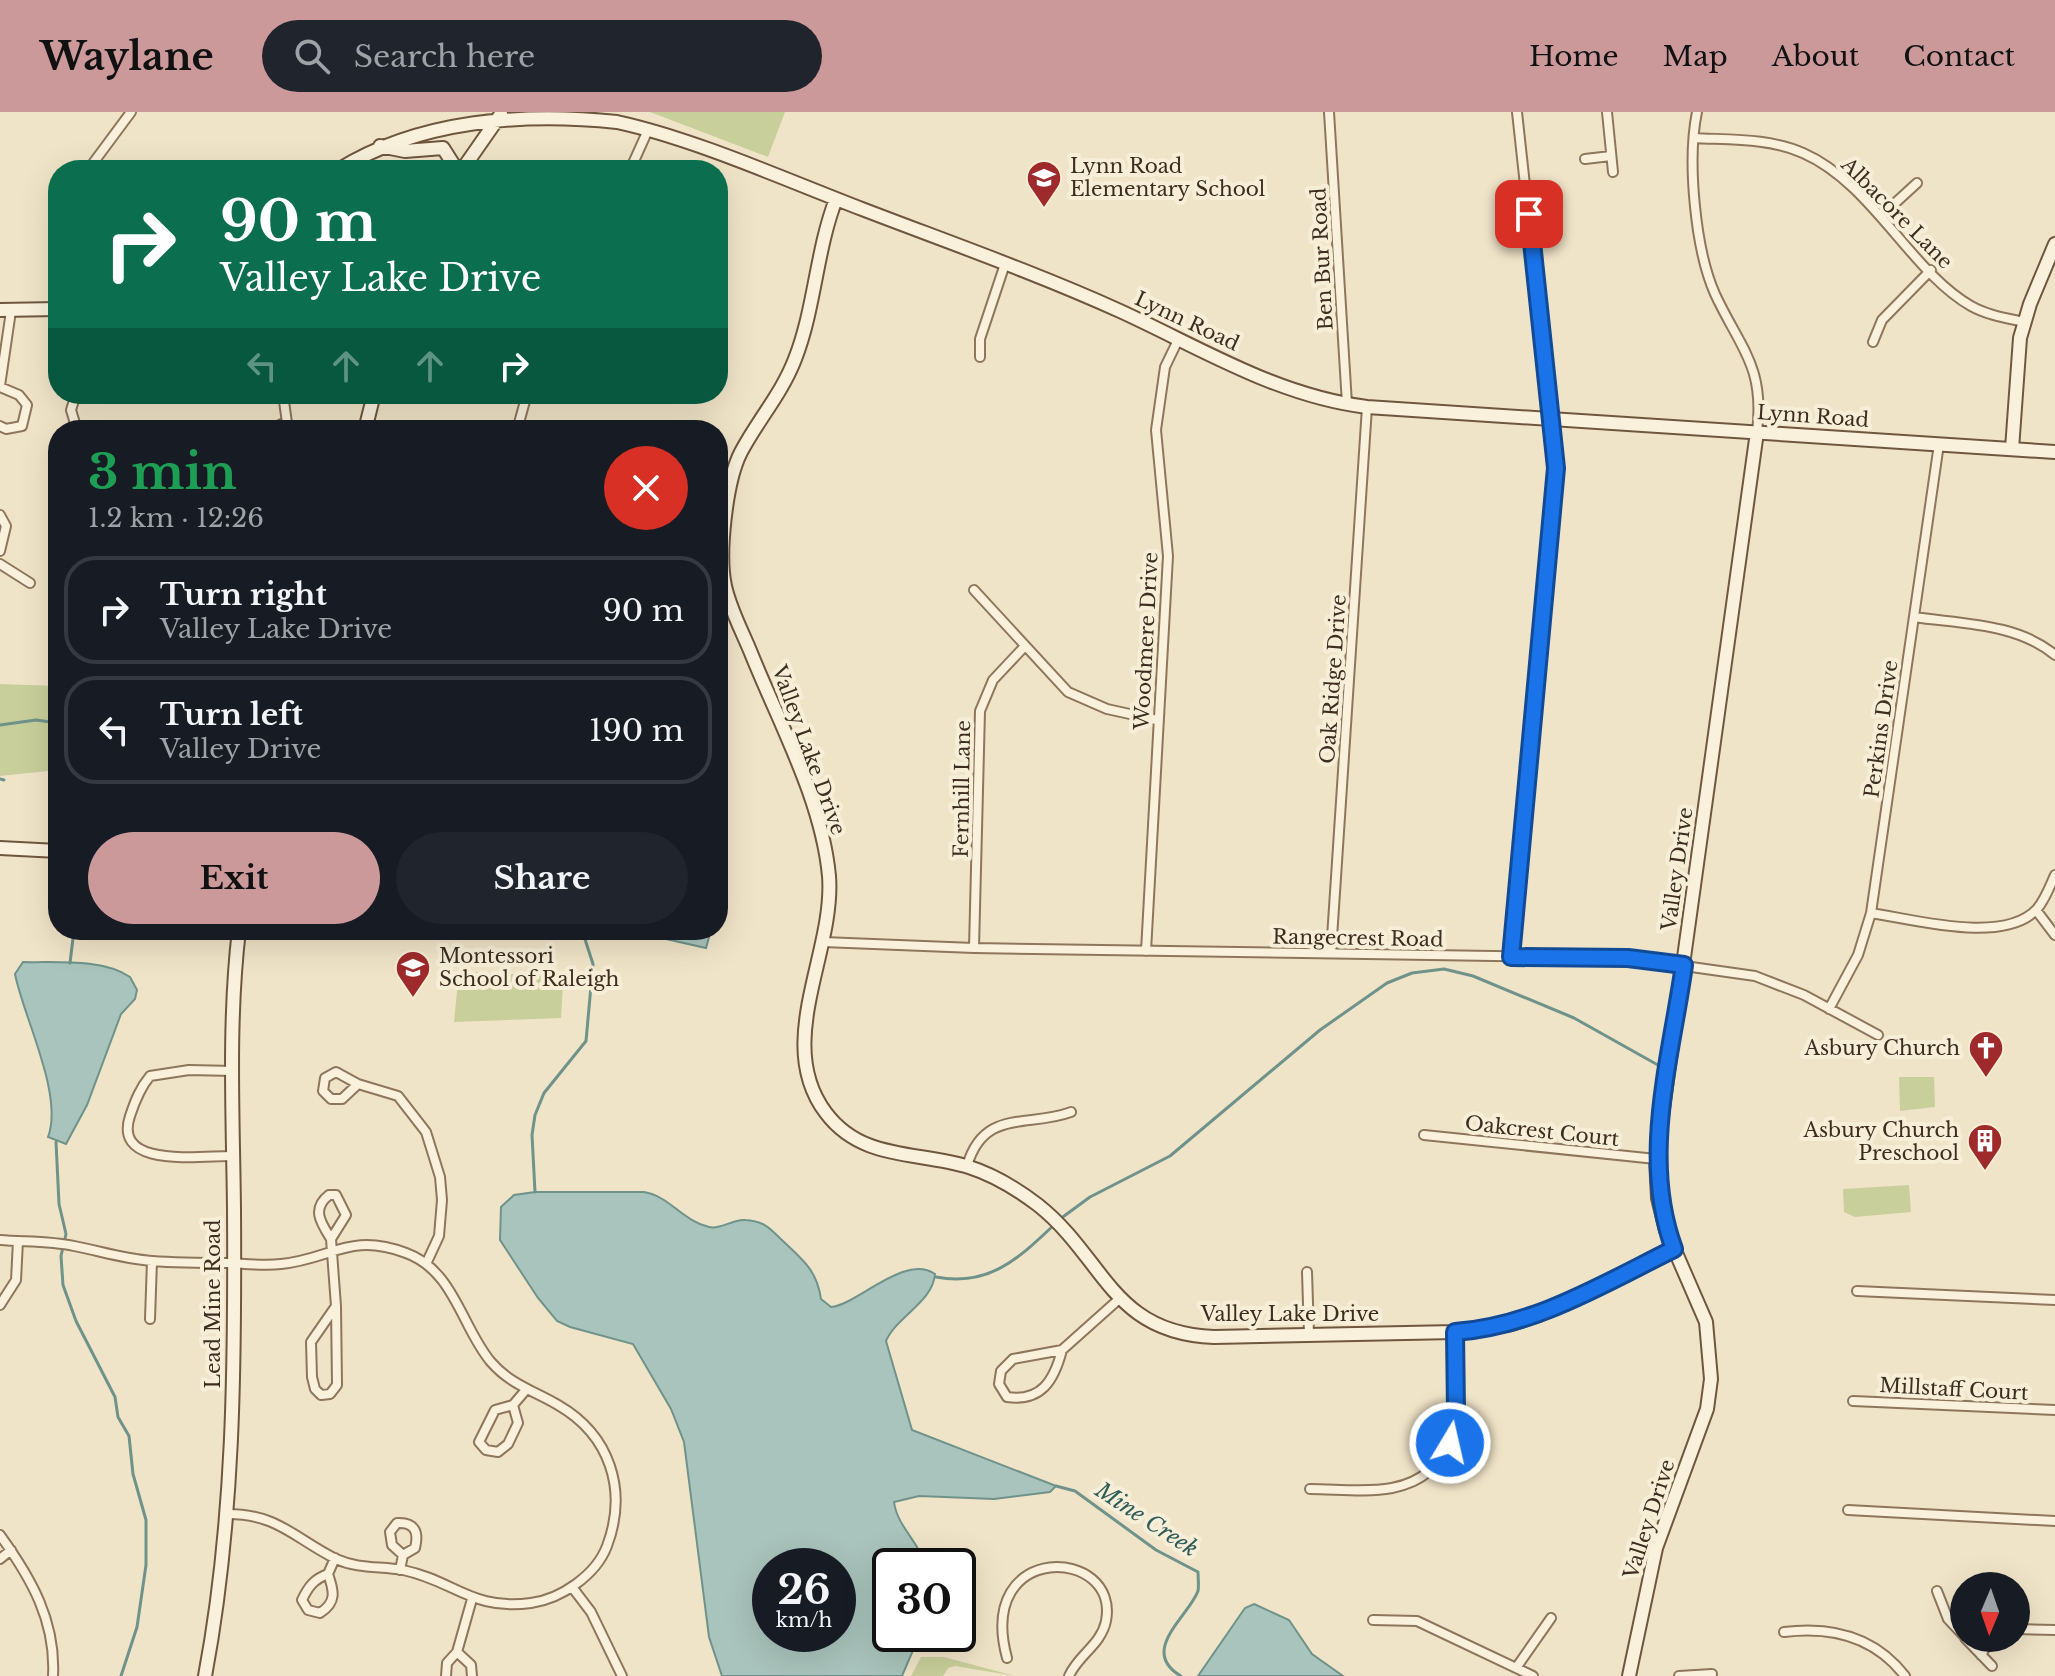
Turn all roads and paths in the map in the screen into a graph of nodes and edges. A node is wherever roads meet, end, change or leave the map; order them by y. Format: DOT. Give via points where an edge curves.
graph roads {
  1 [pos="131,112"];
  2 [pos="583,112"];
  3 [pos="1329,112"];
  4 [pos="1517,112"];
  5 [pos="1607,112"];
  6 [pos="1697,112"];
  7 [pos="502,114"];
  8 [pos="600,119"];
  9 [pos="648,130"];
  10 [pos="1694,138"];
  11 [pos="380,146"];
  12 [pos="1611,156"];
  13 [pos="1585,159"];
  14 [pos="95,160"];
  15 [pos="356,160"];
  16 [pos="452,160"];
  17 [pos="468,160"];
  18 [pos="634,160"];
  19 [pos="1613,172"];
  20 [pos="1917,183"];
  21 [pos="836,199"];
  22 [pos="1881,216"];
  23 [pos="2055,244"];
  24 [pos="1005,264"];
  25 [pos="1931,270"];
  26 [pos="48,309"];
  27 [pos="6,311"];
  28 [pos="2024,322"];
  29 [pos="1179,338"];
  30 [pos="1873,342"];
  31 [pos="980,357"];
  32 [pos="0,386"];
  33 [pos="1347,404"];
  34 [pos="1367,407"];
  35 [pos="1551,419"];
  36 [pos="0,426"];
  37 [pos="1757,432"];
  38 [pos="1939,444"];
  39 [pos="2012,449"];
  40 [pos="2055,452"];
  41 [pos="728,510"];
  42 [pos="0,515"];
  43 [pos="0,551"];
  44 [pos="0,564"];
  45 [pos="30,583"];
  46 [pos="728,589"];
  47 [pos="974,590"];
  48 [pos="1914,617"];
  49 [pos="1025,646"];
  50 [pos="2055,655"];
  51 [pos="1157,720"];
  52 [pos="0,848"];
  53 [pos="48,850"];
  54 [pos="2055,875"];
  55 [pos="2036,910"];
  56 [pos="1871,913"];
  57 [pos="2055,935"];
  58 [pos="238,940"];
  59 [pos="823,942"];
  60 [pos="974,948"];
  61 [pos="1146,951"];
  62 [pos="1331,953"];
  63 [pos="1511,957"];
  64 [pos="1684,965"];
  65 [pos="1829,1009"];
  66 [pos="1878,1035"];
  67 [pos="234,1071"];
  68 [pos="358,1084"];
  69 [pos="1071,1112"];
  70 [pos="1424,1135"];
  71 [pos="233,1156"];
  72 [pos="1656,1159"];
  73 [pos="967,1166"];
  74 [pos="0,1240"];
  75 [pos="18,1241"];
  76 [pos="331,1244"];
  77 [pos="1674,1249"];
  78 [pos="152,1261"];
  79 [pos="234,1263"];
  80 [pos="426,1264"];
  81 [pos="1307,1272"];
  82 [pos="1857,1291"];
  83 [pos="1118,1300"];
  84 [pos="2055,1300"];
  85 [pos="0,1305"];
  86 [pos="336,1306"];
  87 [pos="150,1319"];
  88 [pos="1455,1332"];
  89 [pos="1309,1335"];
  90 [pos="1062,1350"];
  91 [pos="525,1391"];
  92 [pos="1853,1401"];
  93 [pos="513,1405"];
  94 [pos="2055,1410"];
  95 [pos="1310,1489"];
  96 [pos="1848,1510"];
  97 [pos="225,1514"];
  98 [pos="2055,1521"];
  99 [pos="0,1535"];
  100 [pos="11,1550"];
  101 [pos="403,1555"];
  102 [pos="335,1558"];
  103 [pos="0,1559"];
  104 [pos="400,1570"];
  105 [pos="328,1574"];
  106 [pos="572,1587"];
  107 [pos="1937,1591"];
  108 [pos="472,1599"];
  109 [pos="1551,1618"];
  110 [pos="1373,1620"];
  111 [pos="1950,1621"];
  112 [pos="2030,1629"];
  113 [pos="2055,1630"];
  114 [pos="1784,1632"];
  115 [pos="1004,1648"];
  116 [pos="993,1651"];
  117 [pos="457,1652"];
  118 [pos="1978,1652"];
  119 [pos="1983,1652"];
  120 [pos="1981,1655"];
  121 [pos="1007,1658"];
  122 [pos="1992,1666"];
  123 [pos="1516,1668"];
  124 [pos="1712,1674"];
  125 [pos="53,1676"];
  126 [pos="205,1676"];
  127 [pos="446,1676"];
  128 [pos="472,1676"];
  129 [pos="622,1676"];
  130 [pos="1069,1676"];
  131 [pos="1533,1676"];
  132 [pos="1629,1676"];
  133 [pos="1679,1676"];
  134 [pos="1905,1676"];
  1 -- 14 [label="street"];
  2 -- 8 [label="street"];
  3 -- 33 [label="street, Ben Bur Road"];
  4 -- 35 [label="street"];
  5 -- 12 [label="street"];
  6 -- 10 [label="street"];
  7 -- 8 [label="street, Lynn Road"];
  7 -- 11 [label="street, Lynn Road"];
  7 -- 17 [label="street"];
  8 -- 9 [label="street, Lynn Road"];
  9 -- 18 [label="street"];
  9 -- 21 [label="street, Lynn Road"];
  10 -- 22 [label="street, Albacore Lane" via="1800,151 1840,176"];
  10 -- 37 [label="street" via="1701,243 1715,294 1758,384"];
  11 -- 15 [label="street, Lynn Road"];
  11 -- 16 [label="street" via="405,151 443,148"];
  12 -- 13 [label="street"];
  12 -- 19 [label="street"];
  20 -- 22 [label="street"];
  21 -- 24 [label="street, Lynn Road"];
  21 -- 41 [label="street, Valley Lake Drive" via="795,359 736,464"];
  22 -- 25 [label="street, Albacore Lane"];
  23 -- 28 [label="street"];
  24 -- 29 [label="street, Lynn Road"];
  24 -- 31 [label="street" via="980,339"];
  25 -- 28 [label="street, Albacore Lane" via="1969,305"];
  25 -- 30 [label="street" via="1882,320"];
  26 -- 27 [label="street"];
  27 -- 32 [label="street"];
  28 -- 39 [label="street"];
  29 -- 33 [label="street, Lynn Road" via="1277,386"];
  29 -- 51 [label="street, Woodmere Drive" via="1165,367 1156,430 1168,556"];
  32 -- 36 [label="street" via="27,405 22,426"];
  33 -- 34 [label="street, Lynn Road"];
  34 -- 35 [label="street, Lynn Road"];
  34 -- 62 [label="street, Oak Ridge Drive"];
  35 -- 37 [label="street, Lynn Road"];
  35 -- 63 [label="street" via="1555,476"];
  37 -- 38 [label="street, Lynn Road"];
  37 -- 64 [label="street, Valley Drive"];
  38 -- 39 [label="street, Lynn Road"];
  38 -- 48 [label="street, Perkins Drive"];
  39 -- 40 [label="street, Lynn Road"];
  42 -- 43 [label="street" via="6,526"];
  44 -- 45 [label="street"];
  46 -- 59 [label="street, Valley Lake Drive" via="821,835 829,879"];
  47 -- 49 [label="street"];
  48 -- 50 [label="street" via="2031,637"];
  48 -- 56 [label="street, Perkins Drive"];
  49 -- 51 [label="street" via="1068,692 1107,709"];
  49 -- 60 [label="street, Fernhill Lane" via="993,680 980,711"];
  51 -- 61 [label="street, Woodmere Drive"];
  52 -- 53 [label="street"];
  54 -- 55 [label="street"];
  55 -- 56 [label="street" via="1989,929"];
  55 -- 57 [label="street"];
  56 -- 65 [label="street, Perkins Drive" via="1858,955"];
  58 -- 67 [label="street, Lead Mine Road"];
  59 -- 60 [label="street, Rangecrest Road"];
  59 -- 73 [label="street, Valley Lake Drive" via="804,1033 805,1063 816,1098 841,1129 867,1146"];
  60 -- 61 [label="street, Rangecrest Road"];
  61 -- 62 [label="street, Rangecrest Road"];
  62 -- 63 [label="street, Rangecrest Road"];
  63 -- 64 [label="street, Rangecrest Road" via="1628,958"];
  64 -- 65 [label="street, Rangecrest Road" via="1757,977"];
  64 -- 72 [label="street, Valley Drive"];
  65 -- 66 [label="street, Rangecrest Road"];
  67 -- 71 [label="street, Lead Mine Road"];
  67 -- 71 [label="street" via="150,1076 127,1125 131,1140 149,1154"];
  68 -- 80 [label="street" via="398,1096 426,1132 442,1200 439,1236"];
  69 -- 73 [label="street" via="991,1129 973,1149"];
  70 -- 72 [label="street, Oakcrest Court"];
  71 -- 79 [label="street, Lead Mine Road"];
  72 -- 77 [label="street, Valley Drive" via="1658,1198"];
  73 -- 83 [label="street, Valley Lake Drive" via="993,1176 1050,1215"];
  74 -- 75 [label="street"];
  75 -- 78 [label="street"];
  75 -- 85 [label="street" via="16,1280"];
  76 -- 76 [label="street" via="317,1212 320,1202 336,1195 346,1215"];
  76 -- 79 [label="street" via="280,1265"];
  76 -- 80 [label="street" via="386,1247"];
  76 -- 86 [label="street"];
  77 -- 88 [label="street, Valley Lake Drive" via="1539,1315"];
  77 -- 132 [label="street, Valley Drive" via="1706,1322 1711,1379 1707,1409 1656,1548"];
  78 -- 79 [label="street"];
  78 -- 87 [label="street"];
  79 -- 97 [label="street, Lead Mine Road"];
  80 -- 91 [label="street" via="450,1290 493,1364"];
  81 -- 89 [label="street"];
  82 -- 84 [label="street"];
  83 -- 89 [label="street, Valley Lake Drive" via="1147,1320 1189,1334"];
  83 -- 90 [label="street"];
  86 -- 86 [label="street" via="311,1342 312,1377 321,1395 337,1385"];
  88 -- 89 [label="street, Valley Lake Drive"];
  88 -- 95 [label="street" via="1455,1428 1437,1463 1392,1488"];
  90 -- 90 [label="street" via="1013,1359 1001,1371 999,1384 1007,1397 1025,1400 1040,1393 1052,1380"];
  91 -- 93 [label="street"];
  91 -- 106 [label="street" via="586,1423 607,1453 617,1488 614,1527 605,1551"];
  92 -- 94 [label="street, Millstaff Court"];
  93 -- 93 [label="street" via="495,1410 479,1442 486,1450 498,1452 508,1444 518,1423"];
  96 -- 98 [label="street"];
  97 -- 102 [label="street" via="260,1515"];
  97 -- 126 [label="street, Lead Mine Road"];
  99 -- 100 [label="street"];
  100 -- 103 [label="street"];
  100 -- 125 [label="street" via="38,1595 50,1635"];
  101 -- 104 [label="street"];
  102 -- 104 [label="street"];
  102 -- 105 [label="street"];
  104 -- 108 [label="street"];
  105 -- 105 [label="street" via="306,1589 302,1600 308,1610 320,1613 331,1606"];
  106 -- 108 [label="street" via="513,1605"];
  106 -- 129 [label="street" via="591,1612"];
  107 -- 111 [label="street"];
  108 -- 117 [label="street"];
  109 -- 123 [label="street"];
  110 -- 123 [label="street" via="1417,1621"];
  112 -- 113 [label="street"];
  114 -- 134 [label="street" via="1827,1631 1855,1637 1893,1660"];
  115 -- 116 [label="street"];
  115 -- 121 [label="street"];
  115 -- 130 [label="street" via="1000,1627 1017,1582 1045,1568 1077,1571 1100,1588 1108,1610 1099,1639"];
  117 -- 127 [label="street" via="447,1663"];
  117 -- 128 [label="street" via="471,1665"];
  118 -- 120 [label="street"];
  119 -- 120 [label="street"];
  120 -- 122 [label="street"];
  123 -- 131 [label="street"];
  124 -- 133 [label="street"];
}
